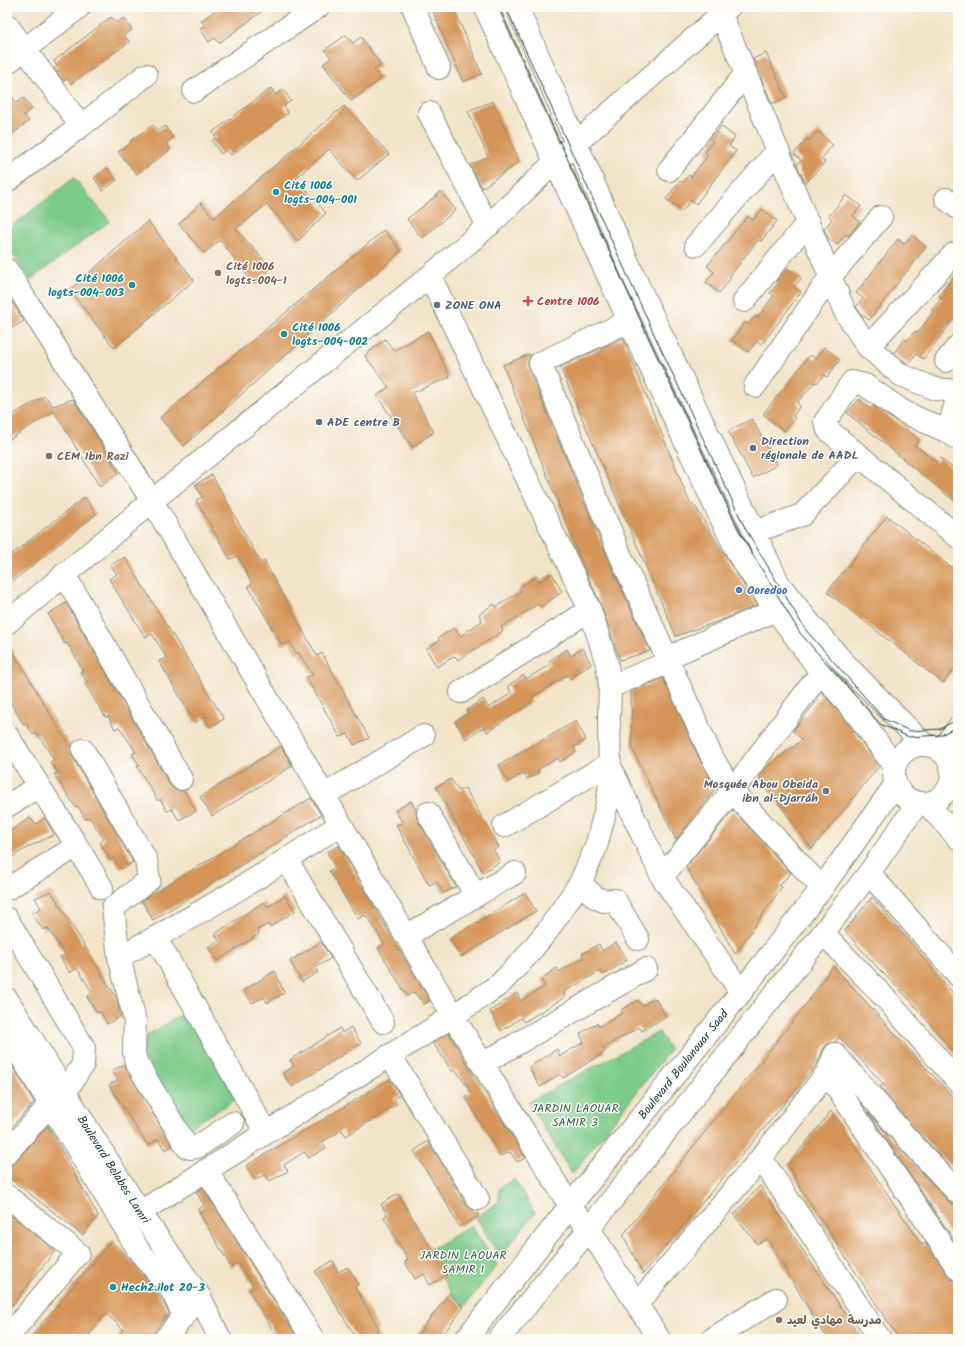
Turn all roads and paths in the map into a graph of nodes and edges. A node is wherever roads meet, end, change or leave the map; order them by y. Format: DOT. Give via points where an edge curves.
graph roads {
  1 [pos="79,7"];
  2 [pos="318,7"];
  3 [pos="413,7"];
  4 [pos="485,7"];
  5 [pos="517,7"];
  6 [pos="725,10"];
  7 [pos="7,25"];
  8 [pos="25,49"];
  9 [pos="7,63"];
  10 [pos="439,68"];
  11 [pos="746,73"];
  12 [pos="146,75"];
  13 [pos="194,91"];
  14 [pos="429,113"];
  15 [pos="81,126"];
  16 [pos="577,143"];
  17 [pos="778,150"];
  18 [pos="555,162"];
  19 [pos="669,170"];
  20 [pos="7,181"];
  21 [pos="882,217"];
  22 [pos="808,222"];
  23 [pos="488,226"];
  24 [pos="696,245"];
  25 [pos="954,254"];
  26 [pos="7,270"];
  27 [pos="430,276"];
  28 [pos="830,277"];
  29 [pos="744,301"];
  30 [pos="629,321"];
  31 [pos="868,347"];
  32 [pos="755,386"];
  33 [pos="958,393"];
  34 [pos="953,436"];
  35 [pos="859,455"];
  36 [pos="152,501"];
  37 [pos="754,532"];
  38 [pos="958,537"];
  39 [pos="64,574"];
  40 [pos="590,610"];
  41 [pos="776,610"];
  42 [pos="7,623"];
  43 [pos="667,660"];
  44 [pos="821,672"];
  45 [pos="610,687"];
  46 [pos="461,692"];
  47 [pos="958,728"];
  48 [pos="7,735"];
  49 [pos="423,736"];
  50 [pos="82,750"];
  51 [pos="610,764"];
  52 [pos="947,767"];
  53 [pos="895,776"];
  54 [pos="181,779"];
  55 [pos="39,786"];
  56 [pos="732,791"];
  57 [pos="324,795"];
  58 [pos="922,804"];
  59 [pos="7,806"];
  60 [pos="428,813"];
  61 [pos="341,824"];
  62 [pos="504,826"];
  63 [pos="958,838"];
  64 [pos="77,846"];
  65 [pos="287,860"];
  66 [pos="516,873"];
  67 [pos="869,873"];
  68 [pos="662,877"];
  69 [pos="580,883"];
  70 [pos="102,888"];
  71 [pos="822,888"];
  72 [pos="7,889"];
  73 [pos="476,896"];
  74 [pos="7,919"];
  75 [pos="823,934"];
  76 [pos="406,936"];
  77 [pos="156,938"];
  78 [pos="638,939"];
  79 [pos="119,957"];
  80 [pos="646,969"];
  81 [pos="958,975"];
  82 [pos="741,992"];
  83 [pos="7,999"];
  84 [pos="453,1016"];
  85 [pos="383,1022"];
  86 [pos="7,1033"];
  87 [pos="390,1055"];
  88 [pos="482,1064"];
  89 [pos="827,1073"];
  90 [pos="958,1082"];
  91 [pos="57,1099"];
  92 [pos="233,1122"];
  93 [pos="266,1133"];
  94 [pos="7,1153"];
  95 [pos="761,1158"];
  96 [pos="206,1170"];
  97 [pos="958,1192"];
  98 [pos="7,1196"];
  99 [pos="478,1199"];
  100 [pos="570,1206"];
  101 [pos="140,1212"];
  102 [pos="589,1229"];
  103 [pos="958,1269"];
  104 [pos="200,1297"];
  105 [pos="776,1299"];
  106 [pos="637,1304"];
  107 [pos="184,1316"];
  108 [pos="7,1338"];
  109 [pos="165,1339"];
  110 [pos="220,1339"];
  111 [pos="313,1339"];
  112 [pos="466,1339"];
  113 [pos="499,1339"];
  114 [pos="659,1339"];
  115 [pos="712,1339"];
  116 [pos="880,1339"];
  1 -- 8 [label="street"];
  2 -- 13 [label="street"];
  3 -- 10 [label="street"];
  4 -- 18 [label="street"];
  5 -- 16 [label="street"];
  6 -- 11 [label="street"];
  6 -- 16 [label="street"];
  7 -- 8 [label="street"];
  8 -- 9 [label="street"];
  8 -- 15 [label="street"];
  11 -- 17 [label="street"];
  11 -- 19 [label="street"];
  12 -- 15 [label="street"];
  14 -- 23 [label="street"];
  15 -- 20 [label="street"];
  16 -- 18 [label="street"];
  16 -- 37 [label="street" via="636,281"];
  17 -- 22 [label="street"];
  17 -- 24 [label="street"];
  18 -- 23 [label="street"];
  18 -- 30 [label="street"];
  21 -- 28 [label="street"];
  22 -- 28 [label="street"];
  22 -- 29 [label="street"];
  23 -- 27 [label="street"];
  25 -- 31 [label="street"];
  26 -- 36 [label="street"];
  27 -- 36 [label="street"];
  27 -- 40 [label="street"];
  28 -- 31 [label="street" via="844,312"];
  28 -- 32 [label="street"];
  30 -- 41 [label="street" via="737,550"];
  30 -- 43 [label="street" via="540,363"];
  31 -- 33 [label="street" via="901,375 934,389"];
  33 -- 34 [label="street"];
  34 -- 35 [label="street" via="904,412 865,385 852,382 825,422 828,430"];
  35 -- 37 [label="street" via="802,515"];
  35 -- 38 [label="street"];
  36 -- 39 [label="street"];
  36 -- 57 [label="street"];
  37 -- 52 [label="street" via="779,584 811,625"];
  39 -- 42 [label="street"];
  39 -- 54 [label="street"];
  40 -- 45 [label="street" via="607,664"];
  40 -- 46 [label="street"];
  41 -- 43 [label="street"];
  41 -- 44 [label="street"];
  43 -- 45 [label="street" via="662,665"];
  43 -- 56 [label="street" via="712,757"];
  44 -- 53 [label="street" via="859,717"];
  44 -- 56 [label="street"];
  45 -- 51 [label="street"];
  47 -- 52 [label="street"];
  48 -- 55 [label="street"];
  49 -- 57 [label="street"];
  50 -- 79 [label="street" via="146,860 149,880 113,908"];
  51 -- 62 [label="street"];
  51 -- 68 [label="street"];
  51 -- 69 [label="street" via="607,804 596,847"];
  52 -- 53 [label="street" via="913,746 898,758"];
  52 -- 58 [label="street" via="945,795 937,801"];
  53 -- 58 [label="street" via="900,794 908,800"];
  53 -- 71 [label="street, Boulevard Boulanouar Saad"];
  55 -- 59 [label="street"];
  55 -- 64 [label="street"];
  56 -- 68 [label="street"];
  56 -- 71 [label="street"];
  57 -- 61 [label="street"];
  58 -- 63 [label="street"];
  58 -- 67 [label="street"];
  60 -- 73 [label="street"];
  61 -- 65 [label="street"];
  61 -- 76 [label="street"];
  64 -- 70 [label="street"];
  64 -- 72 [label="street"];
  65 -- 77 [label="street"];
  65 -- 85 [label="street"];
  66 -- 73 [label="street"];
  67 -- 75 [label="street"];
  67 -- 81 [label="street"];
  68 -- 82 [label="street"];
  69 -- 78 [label="street" via="595,897 604,901 615,900"];
  69 -- 84 [label="street" via="548,930 524,959 500,984"];
  71 -- 82 [label="street, Boulevard Boulanouar Saad"];
  73 -- 76 [label="street"];
  74 -- 91 [label="street" via="84,1048 83,1064"];
  75 -- 90 [label="street" via="887,1000"];
  75 -- 102 [label="street"];
  76 -- 84 [label="street"];
  77 -- 79 [label="street"];
  77 -- 93 [label="street"];
  79 -- 92 [label="street" via="135,1021 136,1062 187,1147 197,1147"];
  80 -- 88 [label="street"];
  82 -- 100 [label="street, Boulevard Boulanouar Saad"];
  83 -- 91 [label="street, Boulevard Belabes Lamri"];
  84 -- 87 [label="street"];
  84 -- 88 [label="street"];
  86 -- 91 [label="street"];
  87 -- 93 [label="street"];
  87 -- 99 [label="street"];
  88 -- 100 [label="street"];
  89 -- 95 [label="street"];
  89 -- 97 [label="street" via="835,1054 905,1136"];
  89 -- 103 [label="street"];
  91 -- 94 [label="street"];
  91 -- 101 [label="street, Boulevard Belabes Lamri"];
  91 -- 107 [label="street" via="139,1251 170,1287"];
  93 -- 96 [label="street"];
  95 -- 106 [label="street"];
  95 -- 116 [label="street"];
  96 -- 101 [label="street"];
  96 -- 111 [label="street"];
  98 -- 108 [label="street" via="78,1253"];
  100 -- 102 [label="street"];
  100 -- 112 [label="street, Boulevard Boulanouar Saad"];
  101 -- 104 [label="street, Boulevard Belabes Lamri"];
  102 -- 106 [label="street"];
  102 -- 113 [label="street"];
  104 -- 107 [label="street"];
  104 -- 110 [label="street, Boulevard Belabes Lamri"];
  105 -- 115 [label="street"];
  106 -- 114 [label="street"];
  107 -- 109 [label="street"];
}
